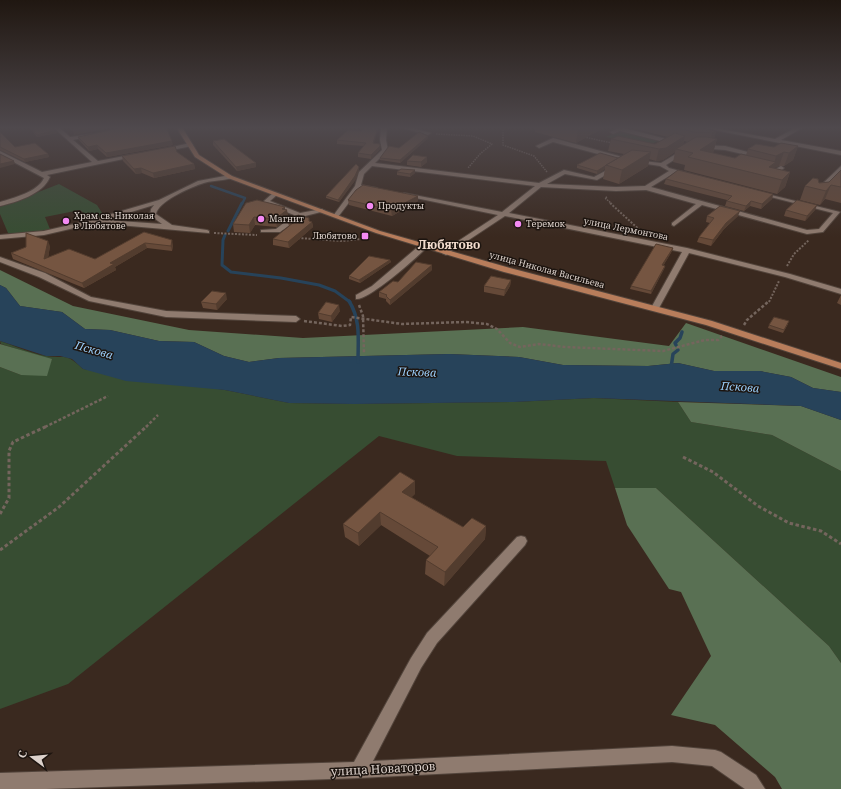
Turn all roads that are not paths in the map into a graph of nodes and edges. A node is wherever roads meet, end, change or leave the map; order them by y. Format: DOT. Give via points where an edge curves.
graph roads {
  1 [pos="21,164"];
  2 [pos="92,164"];
  3 [pos="209,164"];
  4 [pos="372,164"];
  5 [pos="621,164"];
  6 [pos="654,164"];
  7 [pos="662,165"];
  8 [pos="781,168"];
  9 [pos="841,168"];
  10 [pos="759,170"];
  11 [pos="673,171"];
  12 [pos="41,174"];
  13 [pos="695,176"];
  14 [pos="230,177"];
  15 [pos="540,185"];
  16 [pos="358,186"];
  17 [pos="646,188"];
  18 [pos="381,190"];
  19 [pos="755,192"];
  20 [pos="396,193"];
  21 [pos="275,194"];
  22 [pos="816,194"];
  23 [pos="164,199"];
  24 [pos="0,204"];
  25 [pos="700,204"];
  26 [pos="322,211"];
  27 [pos="299,215"];
  28 [pos="502,215"];
  29 [pos="336,216"];
  30 [pos="93,222"];
  31 [pos="674,224"];
  32 [pos="170,227"];
  33 [pos="207,232"];
  34 [pos="261,233"];
  35 [pos="0,237"];
  36 [pos="423,247"];
  37 [pos="686,250"];
  38 [pos="446,253"];
  39 [pos="0,259"];
  40 [pos="841,292"];
  41 [pos="359,297"];
  42 [pos="655,308"];
  43 [pos="296,319"];
  44 [pos="841,366"];
  45 [pos="521,541"];
  46 [pos="359,770"];
  47 [pos="0,782"];
  48 [pos="756,789"];
  1 -- 12 [label="street"];
  2 -- 12 [label="street"];
  3 -- 14 [label="main road, улица Николая Васильева"];
  4 -- 15 [label="street"];
  4 -- 16 [label="street" via="361,173"];
  5 -- 15 [label="street" via="595,179 564,172"];
  6 -- 7 [label="street"];
  7 -- 11 [label="street" via="663,168"];
  8 -- 10 [label="street" via="773,174"];
  9 -- 22 [label="street"];
  11 -- 13 [label="street"];
  11 -- 17 [label="street"];
  12 -- 24 [label="street" via="47,177 45,183 29,193"];
  14 -- 21 [label="main road, улица Николая Васильева"];
  14 -- 23 [label="street" via="200,182"];
  15 -- 17 [label="street"];
  15 -- 28 [label="street"];
  16 -- 18 [label="street"];
  16 -- 29 [label="street"];
  17 -- 25 [label="street"];
  19 -- 25 [label="street" via="837,212 821,231 807,232"];
  20 -- 28 [label="street, улица Лермонтова"];
  21 -- 26 [label="main road, улица Николая Васильева"];
  21 -- 27 [label="street" via="266,202"];
  23 -- 30 [label="street"];
  23 -- 32 [label="street" via="154,209 153,215"];
  25 -- 31 [label="street"];
  26 -- 27 [label="street"];
  26 -- 29 [label="main road, улица Николая Васильева"];
  27 -- 34 [label="street" via="278,231"];
  28 -- 37 [label="street, улица Лермонтова"];
  28 -- 38 [label="street"];
  29 -- 36 [label="main road, улица Николая Васильева"];
  30 -- 32 [label="street"];
  30 -- 35 [label="street" via="44,233"];
  32 -- 33 [label="street"];
  36 -- 38 [label="main road, улица Николая Васильева"];
  36 -- 41 [label="street" via="375,288"];
  37 -- 40 [label="street, улица Лермонтова"];
  37 -- 42 [label="street"];
  38 -- 42 [label="main road, улица Николая Васильева"];
  39 -- 43 [label="street" via="42,275 89,299 166,314"];
  42 -- 44 [label="main road, улица Николая Васильева"];
  45 -- 46 [label="street" via="432,638"];
  46 -- 47 [label="street, улица Новаторов"];
  46 -- 48 [label="street, улица Новаторов" via="672,754 715,758 750,780"];
}
